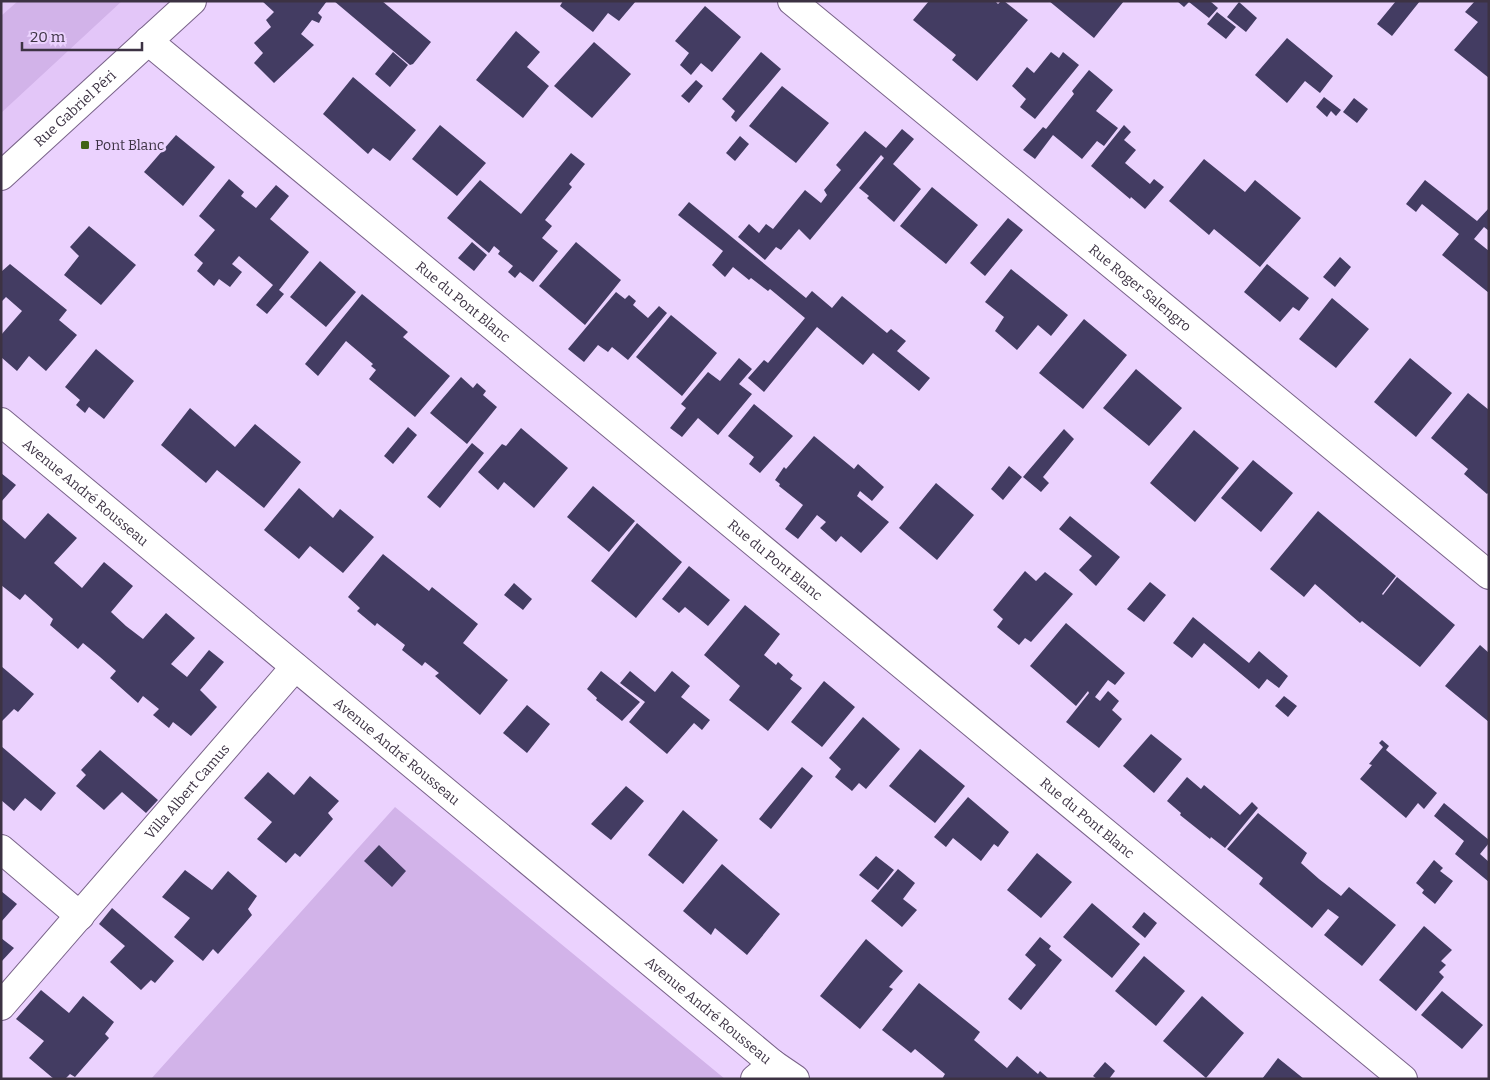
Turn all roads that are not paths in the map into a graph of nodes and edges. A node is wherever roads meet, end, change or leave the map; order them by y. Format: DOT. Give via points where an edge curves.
graph roads {
  1 [pos="192,1"];
  2 [pos="792,1"];
  3 [pos="148,41"];
  4 [pos="1,176"];
  5 [pos="1,422"];
  6 [pos="1489,575"];
  7 [pos="295,667"];
  8 [pos="1,849"];
  9 [pos="80,916"];
  10 [pos="1,1006"];
  11 [pos="764,1071"];
  12 [pos="795,1079"];
  13 [pos="1403,1079"];
  1 -- 3 [label="street, Rue Gabriel Péri"];
  2 -- 6 [label="street, Rue Roger Salengro"];
  3 -- 4 [label="street, Rue Gabriel Péri"];
  3 -- 13 [label="street, Rue du Pont Blanc"];
  5 -- 7 [label="street, Avenue André Rousseau"];
  7 -- 9 [label="street, Villa Albert Camus"];
  7 -- 11 [label="street, Avenue André Rousseau"];
  8 -- 9 [label="street"];
  9 -- 10 [label="street, Villa Albert Camus"];
  11 -- 12 [label="street, Avenue André Rousseau"];
}
